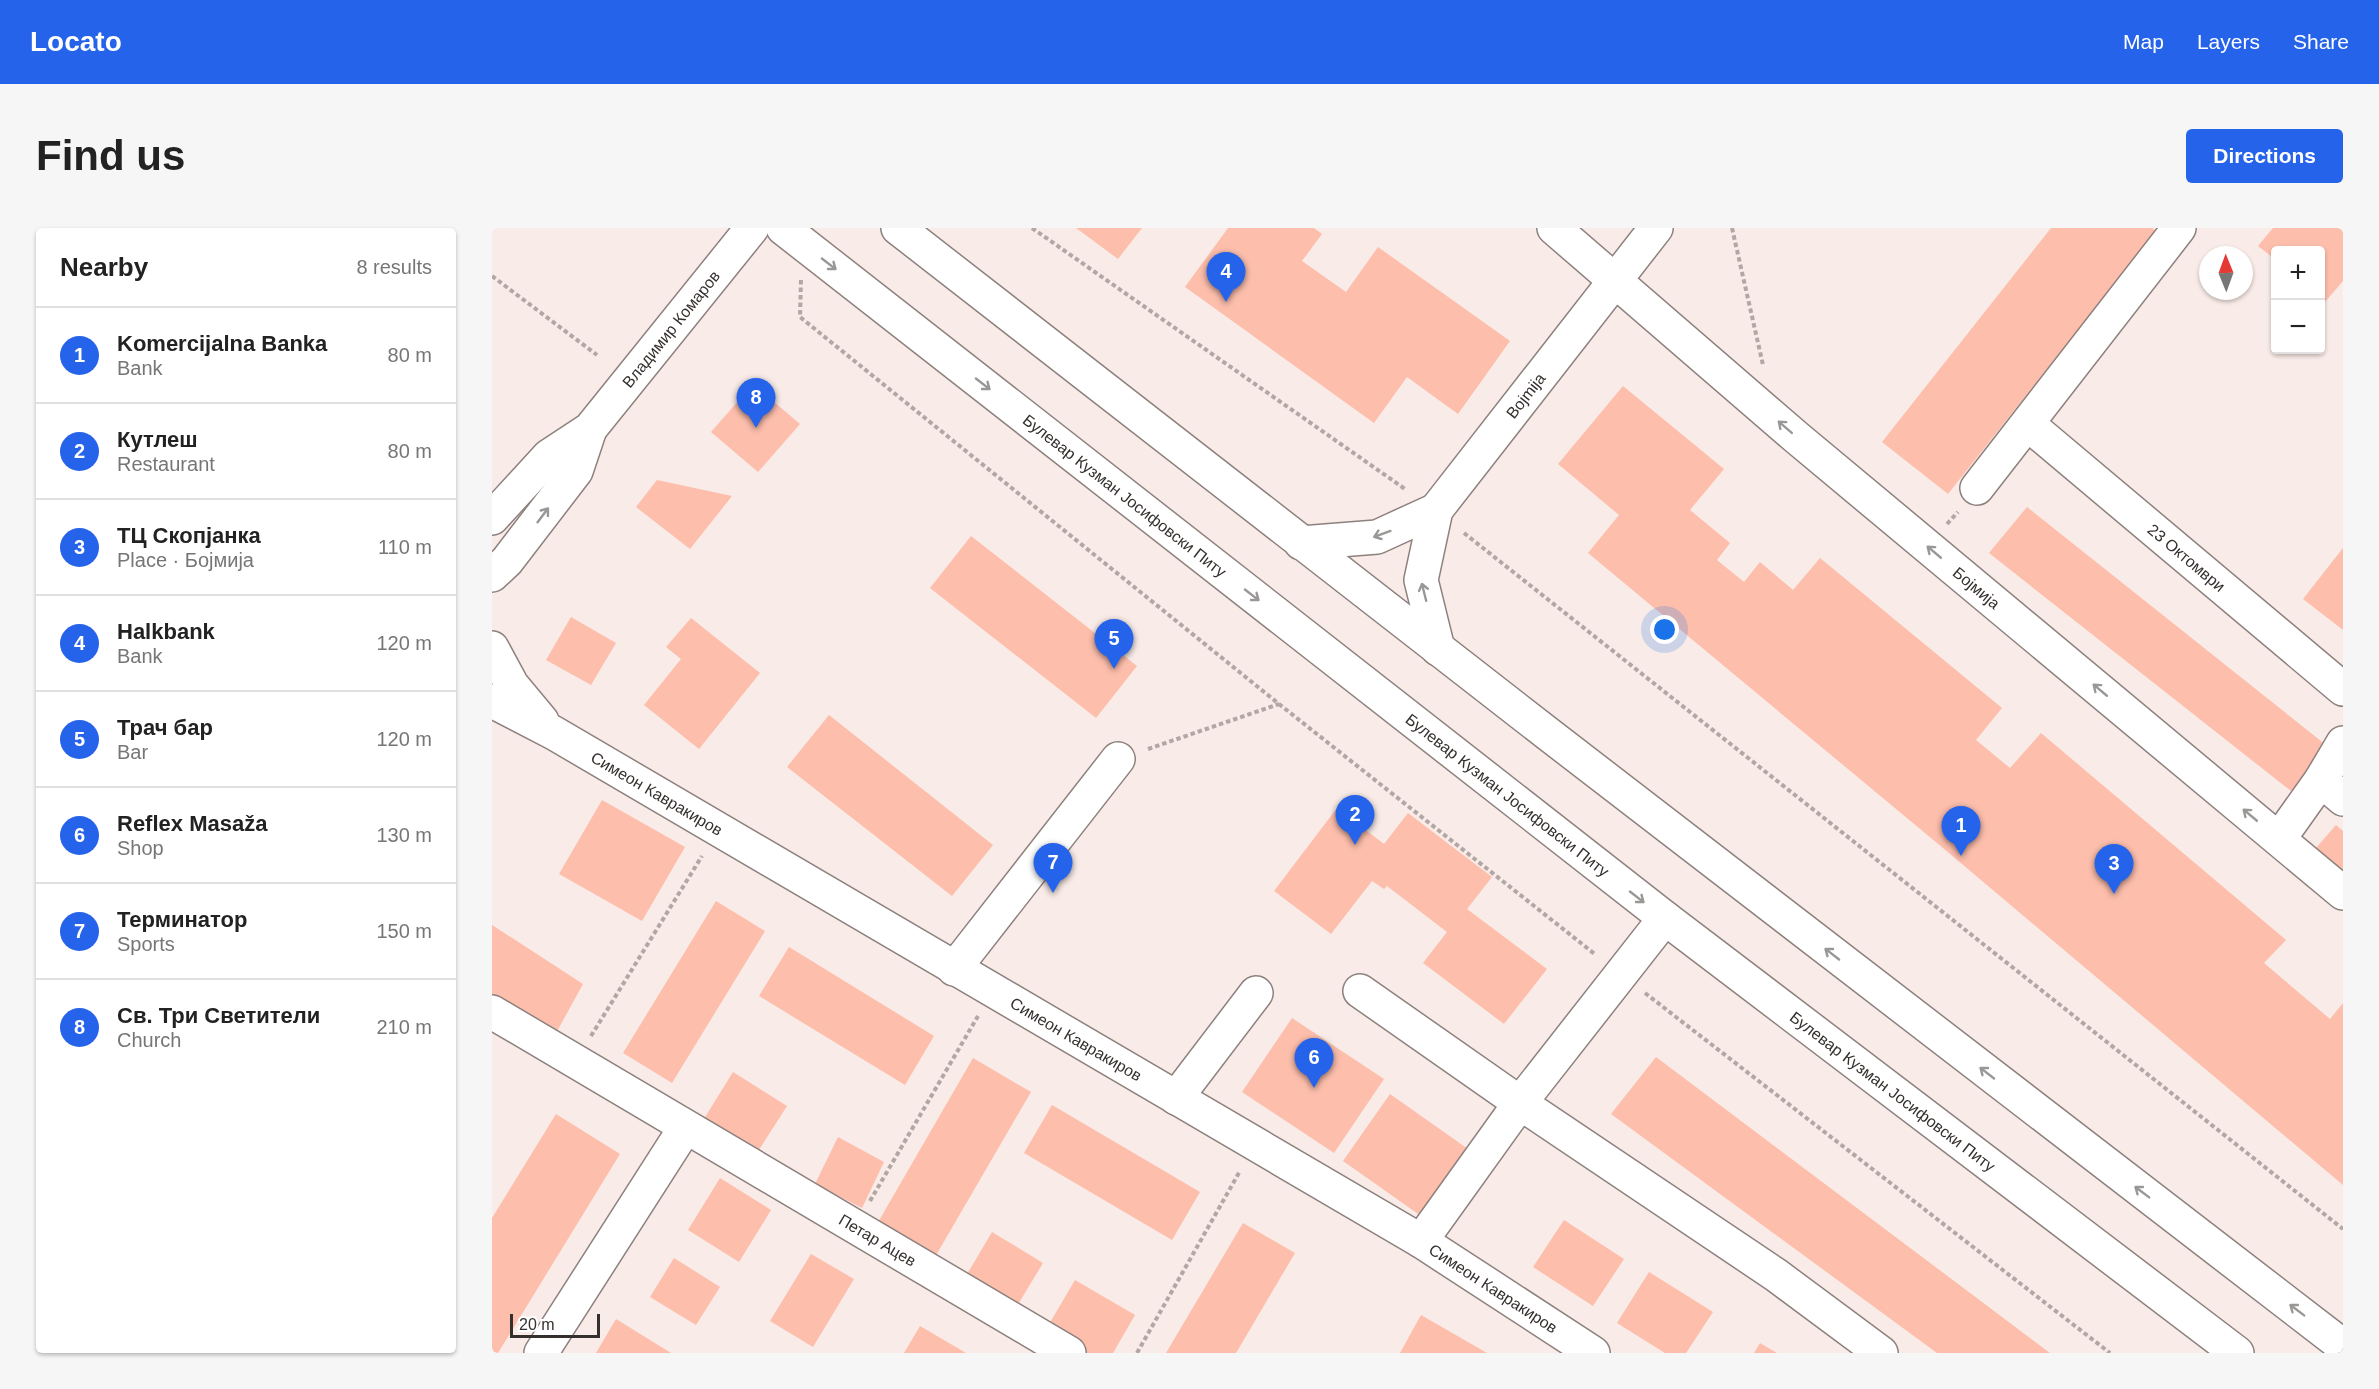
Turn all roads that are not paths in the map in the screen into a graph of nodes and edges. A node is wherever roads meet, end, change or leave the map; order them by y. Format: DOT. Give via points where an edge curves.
graph roads {
  1 [pos="752,228"];
  2 [pos="783,228"];
  3 [pos="898,228"];
  4 [pos="1554,228"];
  5 [pos="1656,228"];
  6 [pos="2179,228"];
  7 [pos="1614,280"];
  8 [pos="2029,425"];
  9 [pos="590,429"];
  10 [pos="1977,488"];
  11 [pos="1436,510"];
  12 [pos="492,518"];
  13 [pos="1301,543"];
  14 [pos="500,568"];
  15 [pos="492,591"];
  16 [pos="492,648"];
  17 [pos="1438,649"];
  18 [pos="2343,689"];
  19 [pos="492,701"];
  20 [pos="554,734"];
  21 [pos="2343,743"];
  22 [pos="1118,759"];
  23 [pos="2332,790"];
  24 [pos="2279,839"];
  25 [pos="2343,893"];
  26 [pos="1665,918"];
  27 [pos="954,969"];
  28 [pos="1360,991"];
  29 [pos="1256,993"];
  30 [pos="492,1012"];
  31 [pos="1176,1098"];
  32 [pos="1520,1103"];
  33 [pos="685,1128"];
  34 [pos="1421,1241"];
  35 [pos="1023,1341"];
  36 [pos="2343,1346"];
  37 [pos="541,1353"];
  38 [pos="1069,1353"];
  39 [pos="1593,1353"];
  40 [pos="1881,1353"];
  41 [pos="2237,1353"];
  1 -- 9 [label="street, Владимир Комаров"];
  2 -- 26 [label="street, Булевар Кузман Јосифовски Питу, one-way"];
  3 -- 13 [label="street"];
  4 -- 7 [label="street, Бојмија"];
  5 -- 7 [label="street"];
  6 -- 8 [label="street"];
  7 -- 11 [label="street, Bojmija"];
  24 -- 7 [label="street, Бојмија, one-way"];
  8 -- 10 [label="street"];
  8 -- 18 [label="street, 23 Октомври"];
  9 -- 12 [label="street, Владимир Комаров" via="549,456"];
  14 -- 9 [label="street, Владимир Комаров, one-way" via="576,471"];
  11 -- 13 [label="street, one-way" via="1377,537"];
  17 -- 11 [label="street, one-way" via="1421,580"];
  13 -- 17 [label="street"];
  14 -- 15 [label="street, Владимир Комаров"];
  16 -- 20 [label="street, Симеон Кавракиров" via="512,685"];
  36 -- 17 [label="street, one-way"];
  19 -- 20 [label="street, Симеон Кавракиров"];
  20 -- 27 [label="street, Симеон Кавракиров"];
  21 -- 23 [label="street"];
  22 -- 27 [label="street"];
  23 -- 24 [label="street"];
  24 -- 25 [label="street, Бојмија"];
  26 -- 32 [label="street"];
  26 -- 41 [label="street, Булевар Кузман Јосифовски Питу"];
  27 -- 31 [label="street, Симеон Кавракиров"];
  28 -- 32 [label="street"];
  29 -- 31 [label="street"];
  30 -- 33 [label="street, Петар Ацев"];
  31 -- 34 [label="street, Симеон Кавракиров"];
  32 -- 34 [label="street"];
  32 -- 40 [label="street" via="1776,1275"];
  33 -- 35 [label="street, Петар Ацев" via="855,1228"];
  33 -- 37 [label="street"];
  34 -- 39 [label="street, Симеон Кавракиров"];
  35 -- 38 [label="street, Петар Ацев"];
}
